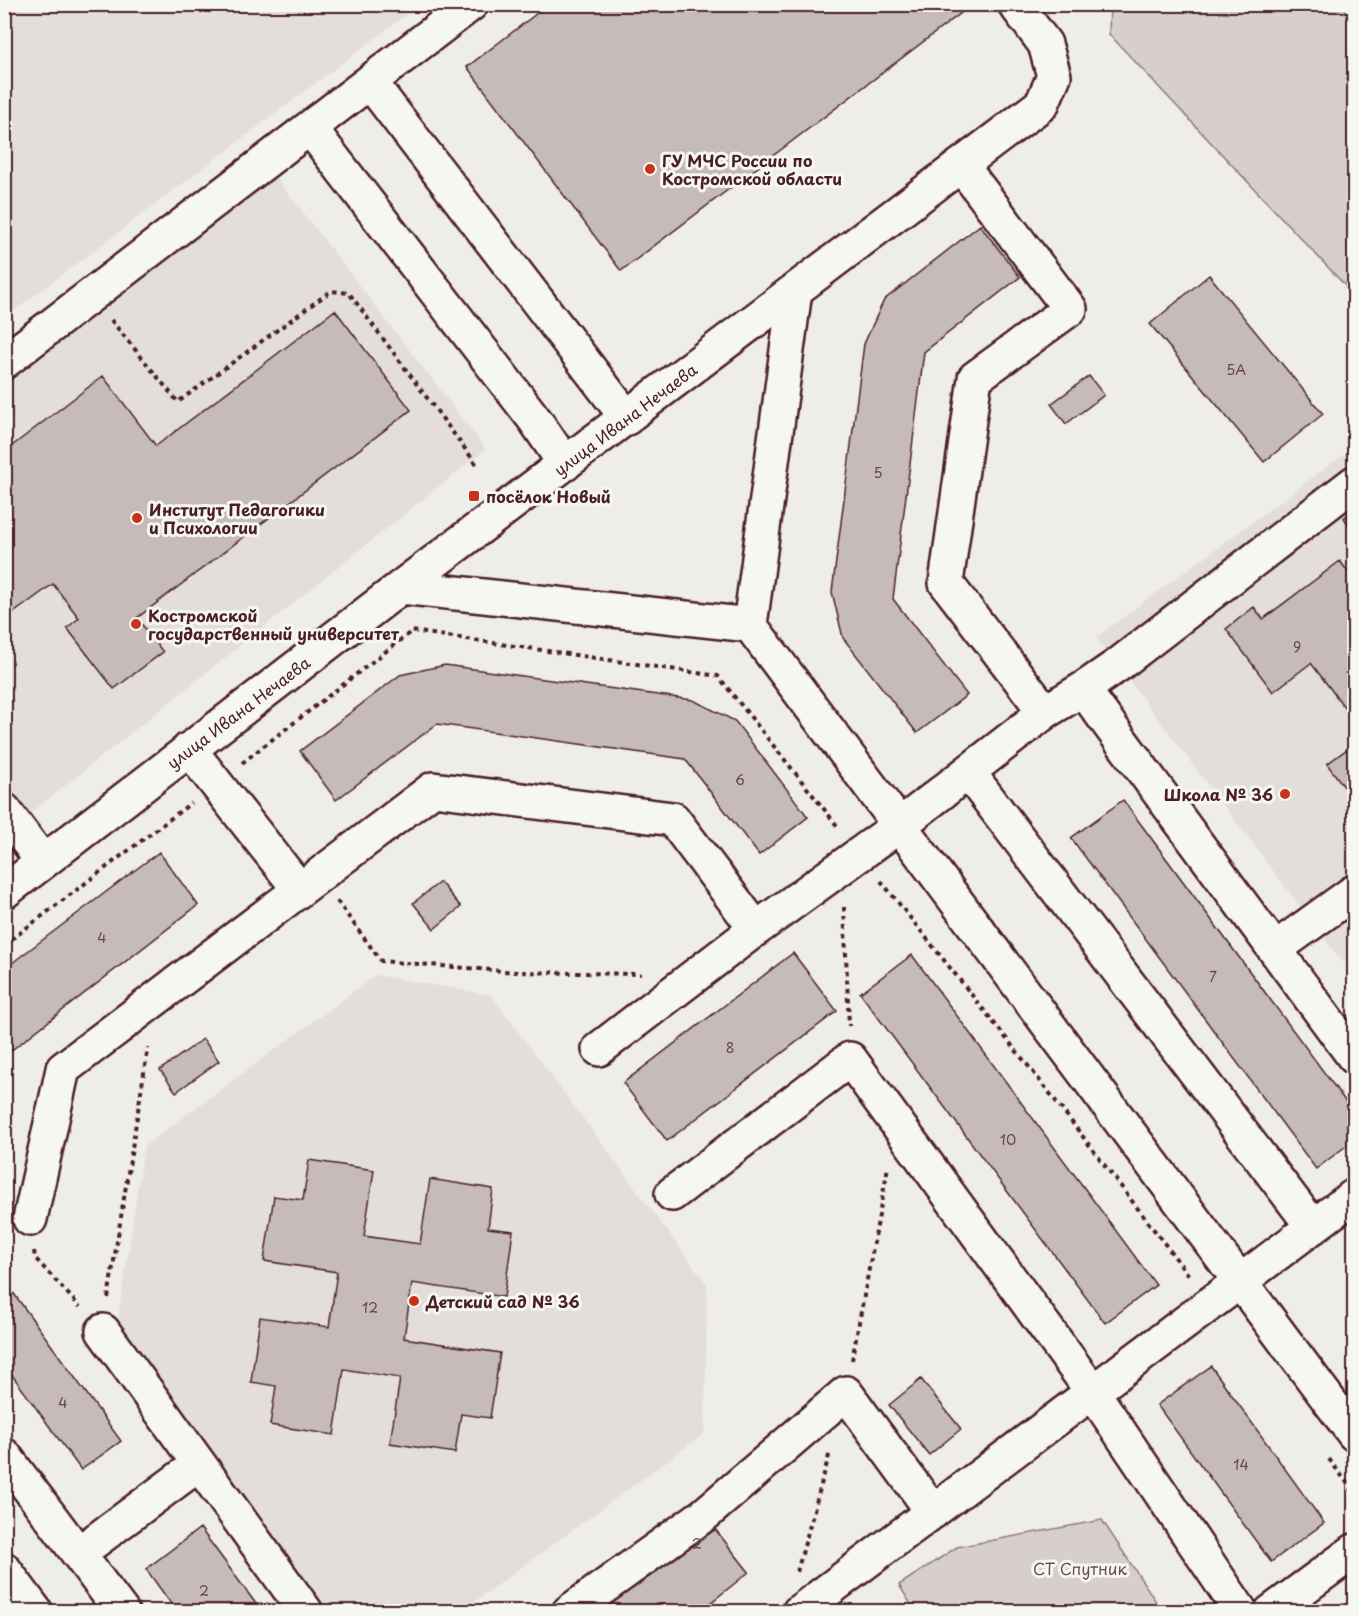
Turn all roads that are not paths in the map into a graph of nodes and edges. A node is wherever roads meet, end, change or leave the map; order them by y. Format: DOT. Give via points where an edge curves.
graph roads {
  1 [pos="471,4"];
  2 [pos="1015,4"];
  3 [pos="370,82"];
  4 [pos="310,128"];
  5 [pos="961,165"];
  6 [pos="795,291"];
  7 [pos="4,362"];
  8 [pos="627,418"];
  9 [pos="566,464"];
  10 [pos="1354,483"];
  11 [pos="401,587"];
  12 [pos="750,625"];
  13 [pos="1083,689"];
  14 [pos="1045,712"];
  15 [pos="189,749"];
  16 [pos="968,772"];
  17 [pos="4,810"];
  18 [pos="900,825"];
  19 [pos="43,862"];
  20 [pos="308,882"];
  21 [pos="4,892"];
  22 [pos="1354,892"];
  23 [pos="756,929"];
  24 [pos="1275,949"];
  25 [pos="599,1049"];
  26 [pos="1354,1057"];
  27 [pos="672,1194"];
  28 [pos="1354,1196"];
  29 [pos="30,1219"];
  30 [pos="1313,1227"];
  31 [pos="1240,1281"];
  32 [pos="103,1331"];
  33 [pos="1092,1391"];
  34 [pos="1354,1434"];
  35 [pos="4,1455"];
  36 [pos="200,1464"];
  37 [pos="933,1512"];
  38 [pos="1354,1551"];
  39 [pos="79,1552"];
  40 [pos="5,1570"];
  41 [pos="36,1611"];
  42 [pos="122,1611"];
  43 [pos="306,1611"];
  44 [pos="569,1611"];
  45 [pos="799,1611"];
  46 [pos="1241,1611"];
  47 [pos="1271,1611"];
  1 -- 3 [label="street"];
  2 -- 5 [label="street, улица Ивана Нечаева" via="1045,44 1054,76 1042,104"];
  3 -- 4 [label="street"];
  3 -- 8 [label="street"];
  4 -- 7 [label="street"];
  4 -- 9 [label="street"];
  5 -- 6 [label="street, улица Ивана Нечаева"];
  5 -- 14 [label="street" via="1070,309 975,378 946,583"];
  6 -- 8 [label="street, улица Ивана Нечаева"];
  6 -- 12 [label="street"];
  8 -- 9 [label="street, улица Ивана Нечаева"];
  9 -- 11 [label="street, улица Ивана Нечаева"];
  10 -- 13 [label="street"];
  11 -- 12 [label="street"];
  11 -- 15 [label="street, улица Ивана Нечаева"];
  12 -- 18 [label="street"];
  13 -- 14 [label="street"];
  13 -- 24 [label="street"];
  14 -- 16 [label="street"];
  15 -- 19 [label="street, улица Ивана Нечаева"];
  15 -- 20 [label="street"];
  16 -- 18 [label="street"];
  16 -- 30 [label="street"];
  17 -- 19 [label="street"];
  18 -- 23 [label="street"];
  18 -- 31 [label="street"];
  19 -- 21 [label="street, улица Ивана Нечаева"];
  20 -- 23 [label="street" via="433,789 673,819"];
  20 -- 29 [label="street" via="63,1069"];
  22 -- 24 [label="street"];
  23 -- 25 [label="street"];
  24 -- 26 [label="street"];
  27 -- 33 [label="street" via="850,1059"];
  28 -- 30 [label="street"];
  30 -- 31 [label="street"];
  31 -- 33 [label="street"];
  31 -- 34 [label="street"];
  32 -- 36 [label="street"];
  33 -- 37 [label="street"];
  33 -- 46 [label="street"];
  35 -- 39 [label="street"];
  36 -- 39 [label="street"];
  36 -- 43 [label="street"];
  37 -- 44 [label="street" via="846,1393 704,1515"];
  37 -- 45 [label="street"];
  38 -- 47 [label="street"];
  39 -- 42 [label="street"];
  40 -- 41 [label="street"];
}
